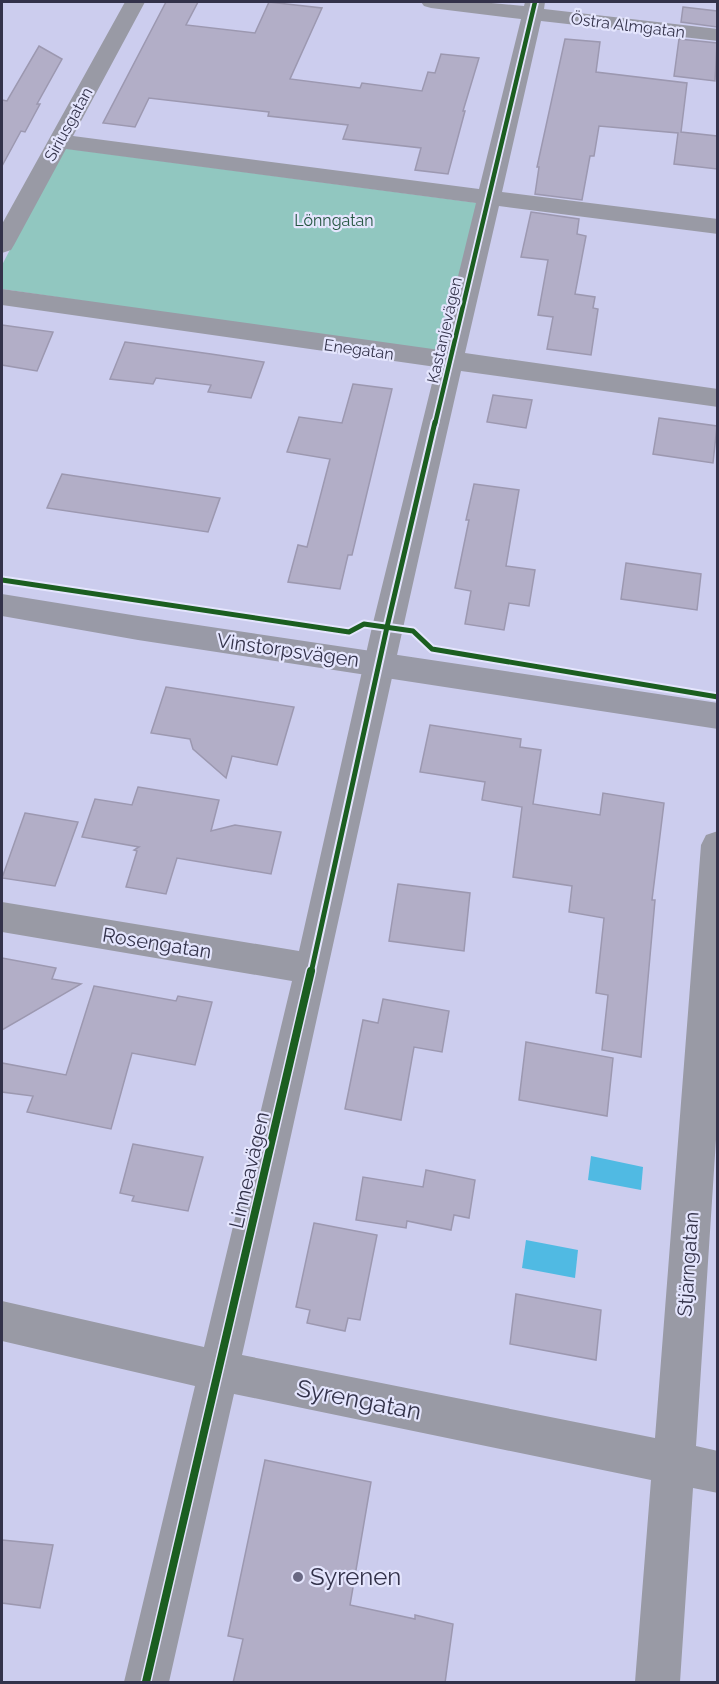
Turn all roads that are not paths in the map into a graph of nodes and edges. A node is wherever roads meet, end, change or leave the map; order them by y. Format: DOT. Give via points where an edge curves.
graph roads {
  1 [pos="135,2"];
  2 [pos="431,2"];
  3 [pos="534,7"];
  4 [pos="717,35"];
  5 [pos="59,141"];
  6 [pos="489,199"];
  7 [pos="717,228"];
  8 [pos="2,245"];
  9 [pos="2,297"];
  10 [pos="450,362"];
  11 [pos="717,398"];
  12 [pos="2,605"];
  13 [pos="379,664"];
  14 [pos="717,716"];
  15 [pos="717,845"];
  16 [pos="2,917"];
  17 [pos="312,969"];
  18 [pos="2,1321"];
  19 [pos="219,1371"];
  20 [pos="674,1463"];
  21 [pos="717,1472"];
  22 [pos="146,1683"];
  23 [pos="658,1683"];
  1 -- 5 [label="street, Siriusgatan"];
  2 -- 3 [label="street, Östra Almgatan"];
  3 -- 4 [label="street, Östra Almgatan"];
  3 -- 6 [label="street, Kastanjevägen"];
  5 -- 6 [label="street"];
  5 -- 8 [label="street, Siriusgatan"];
  6 -- 7 [label="street"];
  6 -- 10 [label="street, Kastanjevägen"];
  9 -- 10 [label="street, Enegatan"];
  10 -- 11 [label="street, Enegatan"];
  10 -- 13 [label="street, Kastanjevägen"];
  12 -- 13 [label="street, Vinstorpsvägen"];
  13 -- 14 [label="street, Vinstorpsvägen"];
  13 -- 17 [label="street, Linneavägen"];
  15 -- 20 [label="street, Stjärngatan"];
  16 -- 17 [label="street, Rosengatan"];
  17 -- 19 [label="street, Linneavägen"];
  18 -- 19 [label="street, Syrengatan"];
  19 -- 20 [label="street, Syrengatan"];
  19 -- 22 [label="street, Linneavägen"];
  20 -- 21 [label="street, Syrengatan"];
  20 -- 23 [label="street, Stjärngatan"];
}
